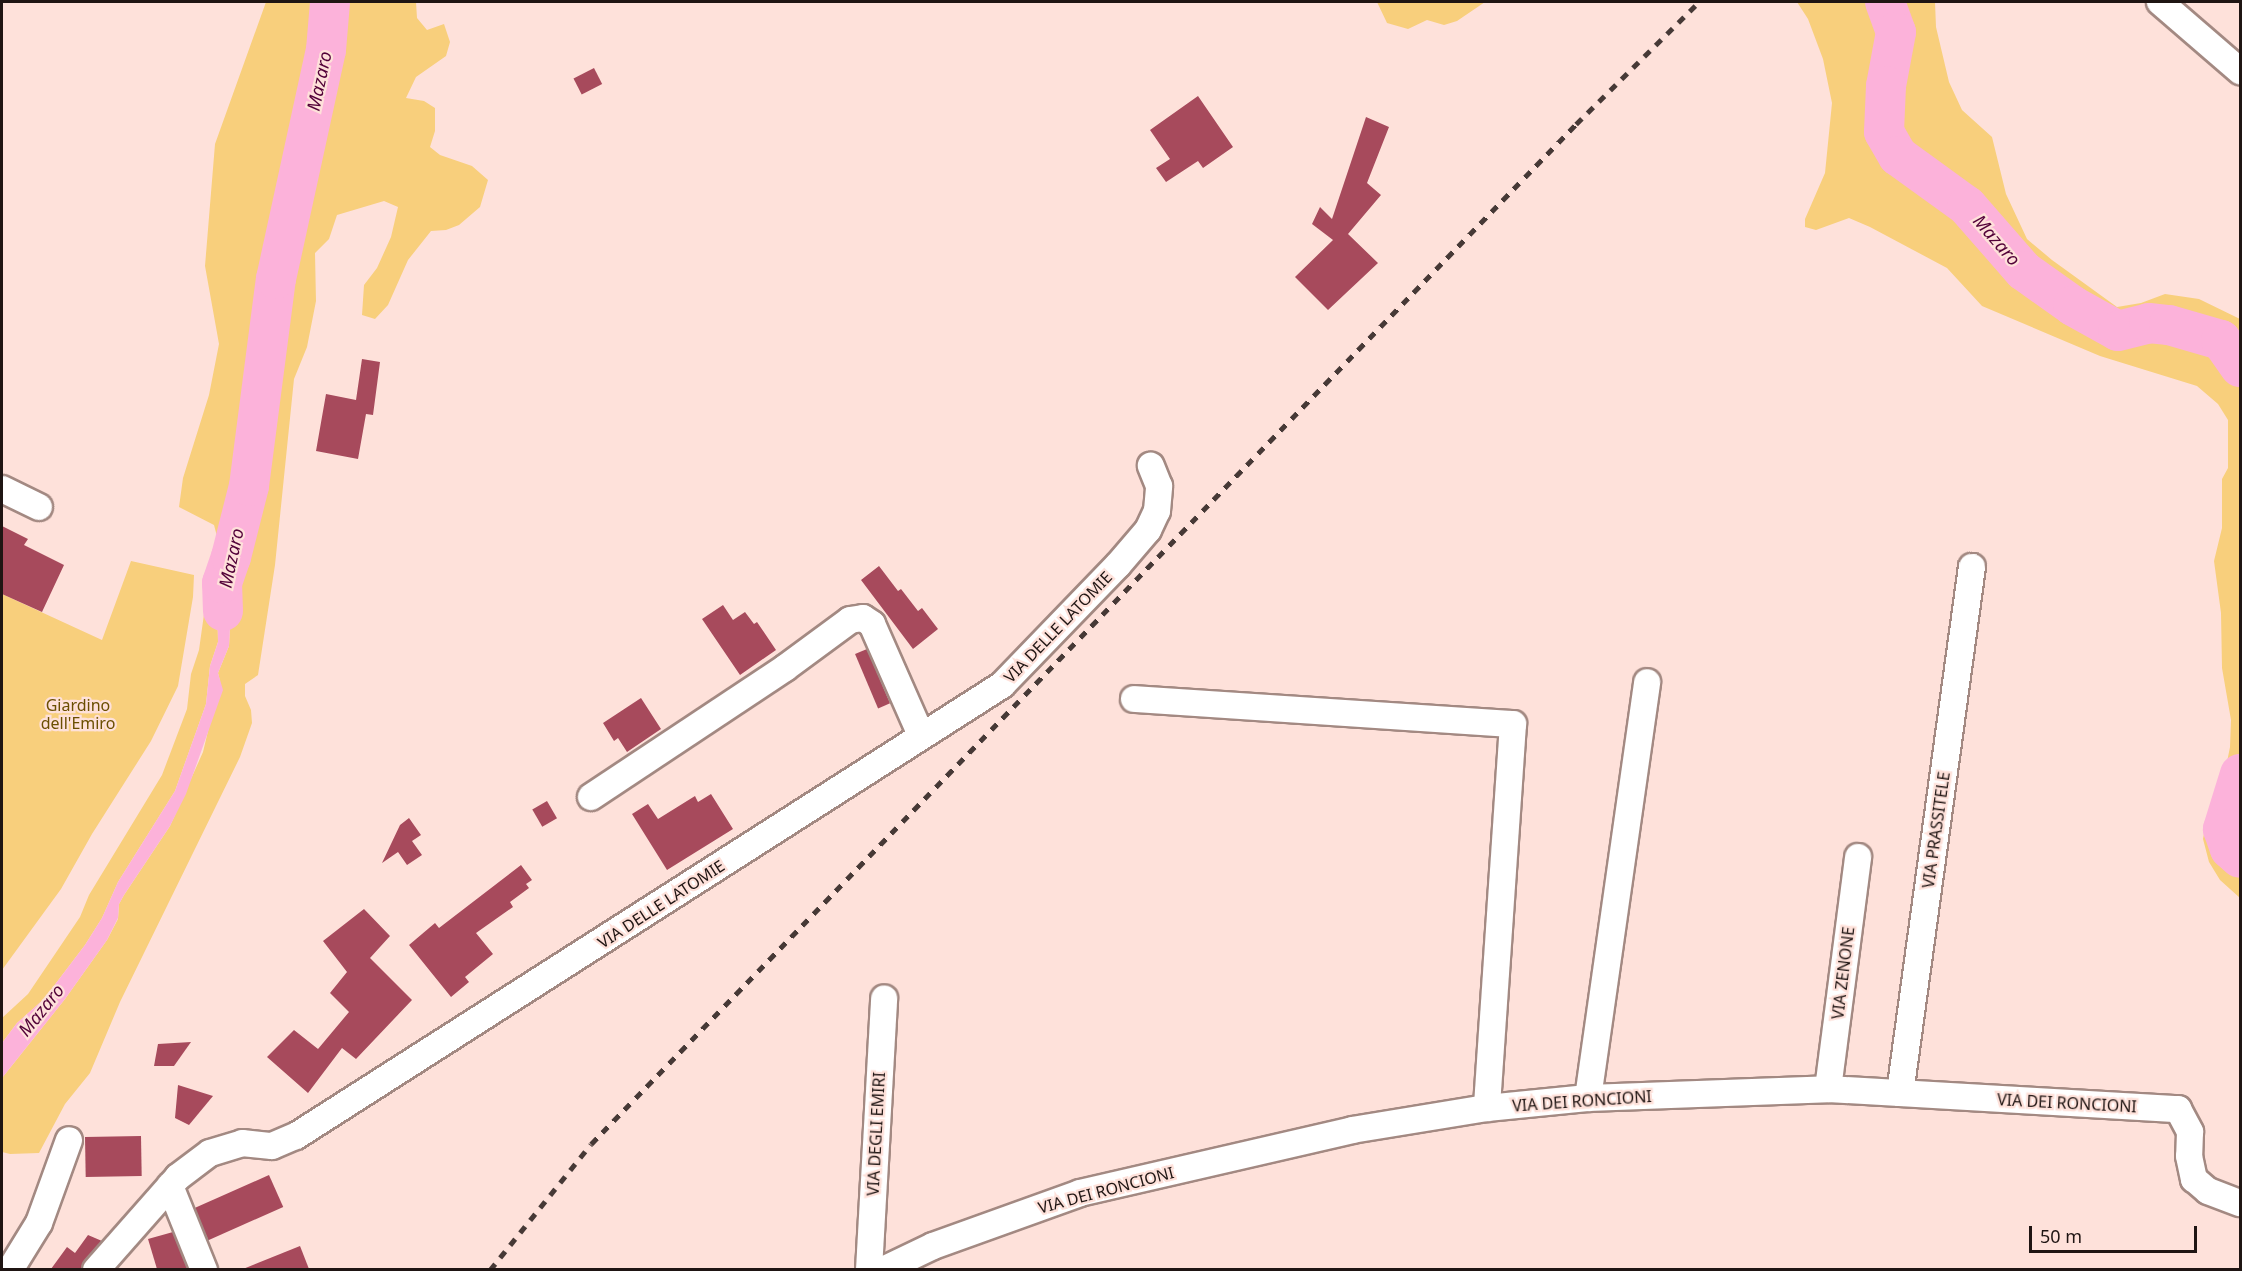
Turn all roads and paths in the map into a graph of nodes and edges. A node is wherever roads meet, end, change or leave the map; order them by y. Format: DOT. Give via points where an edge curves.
graph roads {
  1 [pos="2160,2"];
  2 [pos="2241,71"];
  3 [pos="1151,466"];
  4 [pos="2,489"];
  5 [pos="39,507"];
  6 [pos="1972,567"];
  7 [pos="1647,682"];
  8 [pos="1134,699"];
  9 [pos="921,735"];
  10 [pos="591,797"];
  11 [pos="1858,857"];
  12 [pos="884,998"];
  13 [pos="1828,1089"];
  14 [pos="1900,1093"];
  15 [pos="1588,1098"];
  16 [pos="1487,1108"];
  17 [pos="69,1140"];
  18 [pos="170,1186"];
  19 [pos="2241,1203"];
  20 [pos="10,1269"];
  21 [pos="96,1269"];
  22 [pos="204,1269"];
  23 [pos="869,1269"];
  24 [pos="883,1269"];
  1 -- 2 [label="street"];
  3 -- 9 [label="street, VIA DELLE LATOMIE" via="1159,486 1157,511 1148,530 1118,566 1002,685"];
  4 -- 5 [label="street"];
  6 -- 14 [label="street, VIA PRASSITELE"];
  7 -- 15 [label="street"];
  8 -- 16 [label="street" via="1513,724"];
  9 -- 10 [label="street" via="872,624 863,618 850,620"];
  9 -- 18 [label="street, VIA DELLE LATOMIE" via="296,1136 272,1146 242,1143 210,1153"];
  11 -- 13 [label="street, VIA ZENONE"];
  12 -- 23 [label="street, VIA DEGLI EMIRI"];
  13 -- 14 [label="street, VIA DEI RONCIONI"];
  13 -- 15 [label="street, VIA DEI RONCIONI"];
  14 -- 19 [label="street, VIA DEI RONCIONI" via="2178,1109 2190,1131 2189,1156 2194,1179 2208,1191"];
  15 -- 16 [label="street, VIA DEI RONCIONI"];
  16 -- 24 [label="street, VIA DEI RONCIONI" via="1352,1130 1080,1193 933,1246"];
  17 -- 20 [label="street" via="39,1223"];
  18 -- 21 [label="street, VIA DELLE LATOMIE"];
  18 -- 22 [label="street"];
}
